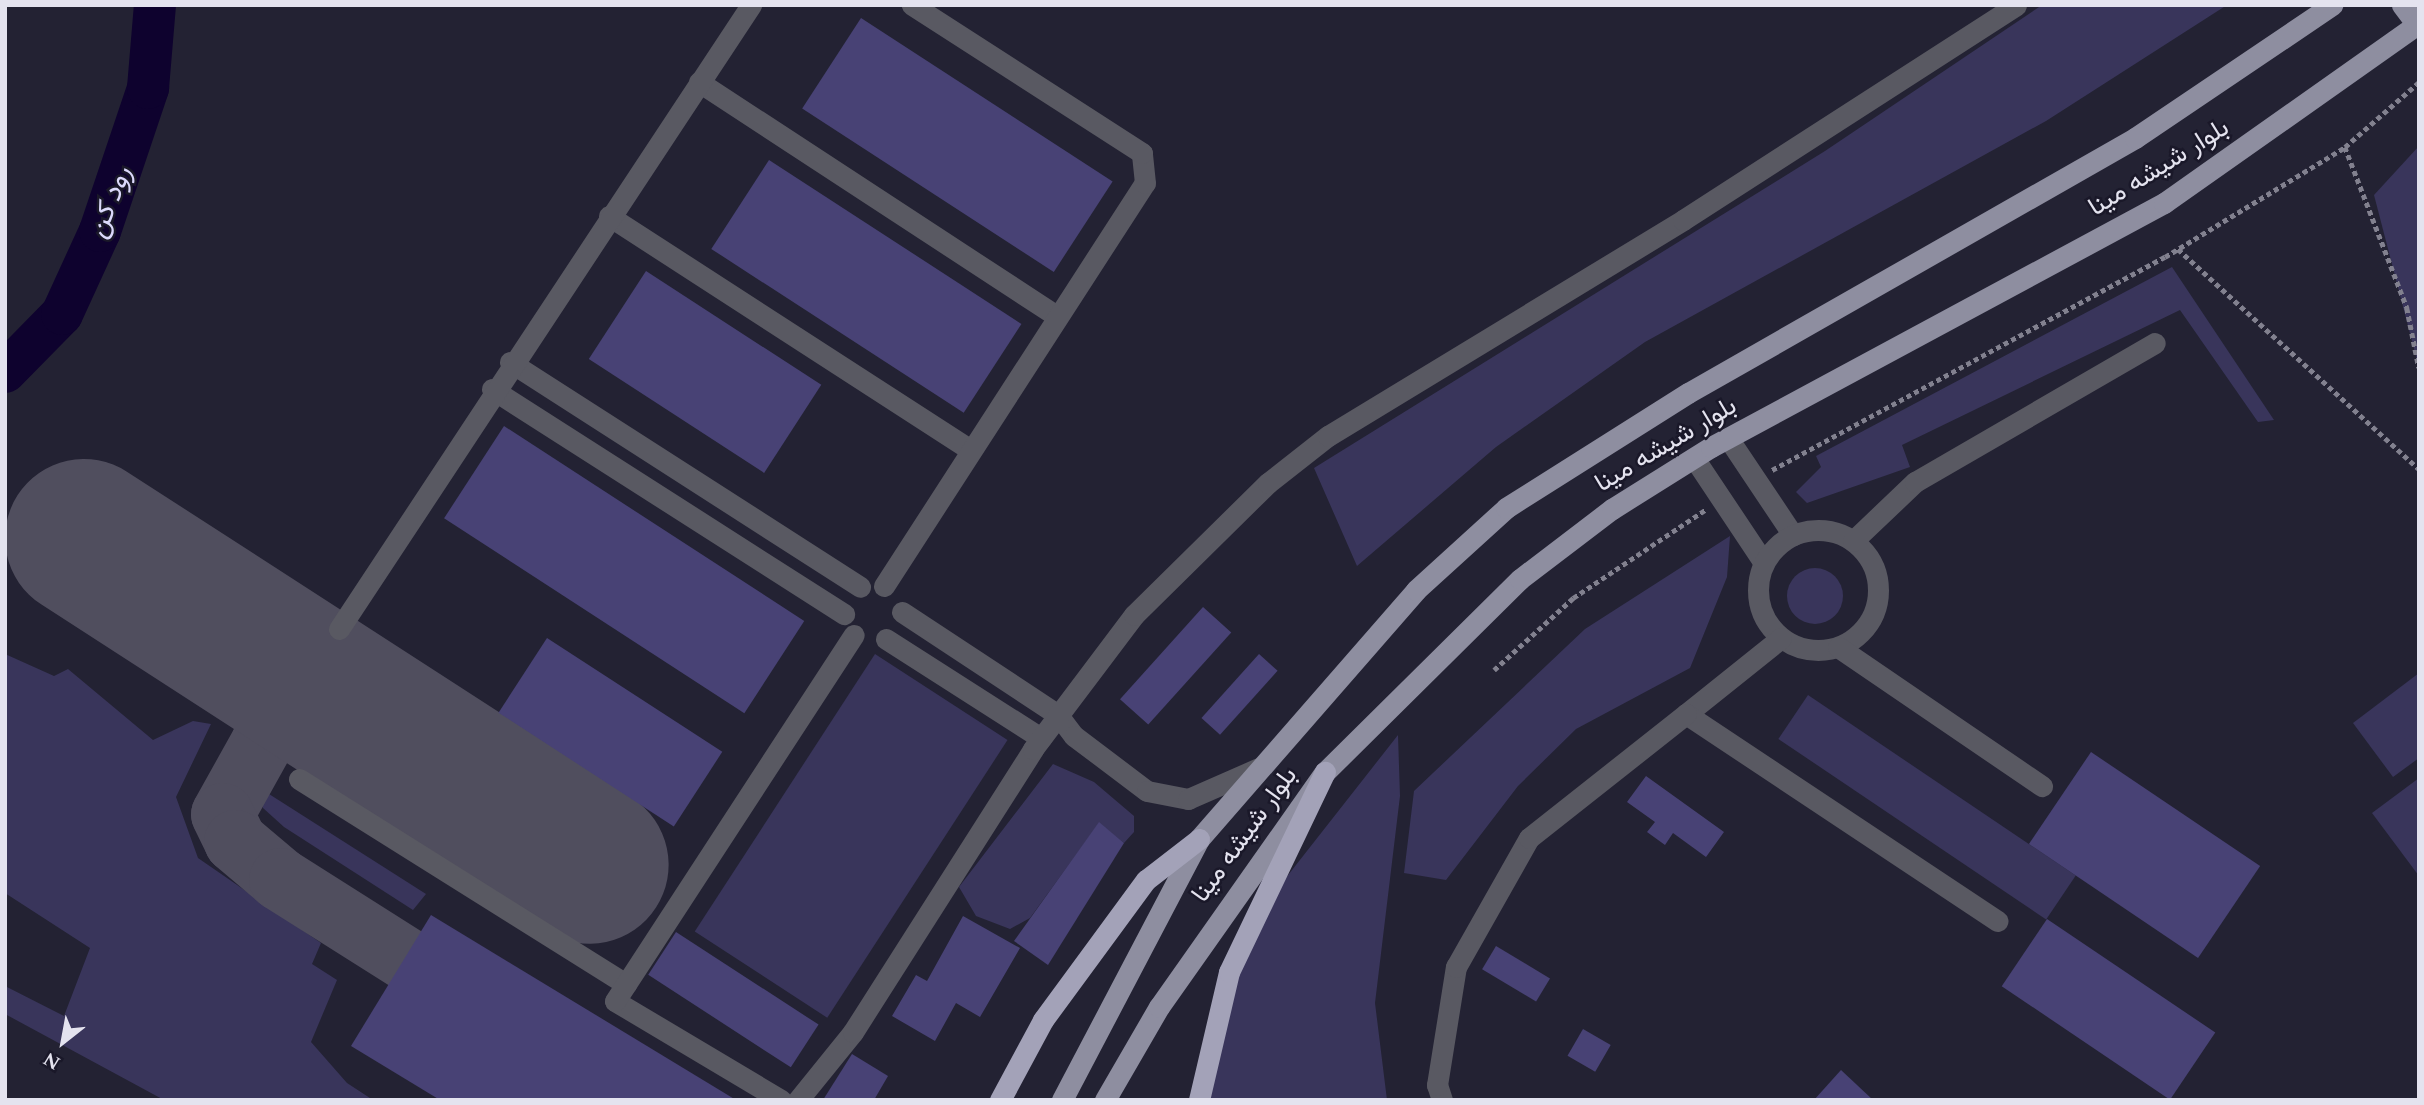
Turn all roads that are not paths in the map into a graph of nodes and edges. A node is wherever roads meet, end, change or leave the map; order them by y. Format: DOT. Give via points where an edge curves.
graph roads {
  1 [pos="751,5"];
  2 [pos="912,5"];
  3 [pos="2016,5"];
  4 [pos="2332,5"];
  5 [pos="2402,5"];
  6 [pos="2418,24"];
  7 [pos="699,82"];
  8 [pos="609,216"];
  9 [pos="1056,316"];
  10 [pos="2155,343"];
  11 [pos="510,362"];
  12 [pos="492,389"];
  13 [pos="1728,438"];
  14 [pos="971,450"];
  15 [pos="1694,458"];
  16 [pos="1793,535"];
  17 [pos="1853,541"];
  18 [pos="1764,563"];
  19 [pos="884,586"];
  20 [pos="860,587"];
  21 [pos="902,612"];
  22 [pos="844,614"];
  23 [pos="339,629"];
  24 [pos="854,635"];
  25 [pos="1781,638"];
  26 [pos="886,639"];
  27 [pos="1838,647"];
  28 [pos="1686,714"];
  29 [pos="1058,715"];
  30 [pos="1041,738"];
  31 [pos="1259,768"];
  32 [pos="1325,772"];
  33 [pos="299,779"];
  34 [pos="2042,786"];
  35 [pos="1199,839"];
  36 [pos="1998,922"];
  37 [pos="626,984"];
  38 [pos="782,1100"];
  39 [pos="798,1100"];
  40 [pos="1000,1100"];
  41 [pos="1062,1100"];
  42 [pos="1105,1100"];
  43 [pos="1199,1100"];
  44 [pos="1442,1100"];
  1 -- 7 [label="street"];
  2 -- 9 [label="street" via="1142,153 1145,183"];
  3 -- 29 [label="street" via="1683,220 1328,436 1268,484 1134,615"];
  4 -- 31 [label="main road, بلوار شیشه مینا" via="2135,138 1688,393 1506,508 1416,590"];
  5 -- 6 [label="main road"];
  6 -- 13 [label="main road, بلوار شیشه مینا" via="2164,204"];
  7 -- 8 [label="street"];
  7 -- 9 [label="street"];
  8 -- 11 [label="street"];
  8 -- 14 [label="street"];
  9 -- 14 [label="street"];
  10 -- 17 [label="street" via="1915,482"];
  11 -- 12 [label="street"];
  11 -- 20 [label="street"];
  12 -- 22 [label="street"];
  12 -- 23 [label="street"];
  13 -- 15 [label="main road, بلوار شیشه مینا"];
  13 -- 16 [label="street"];
  14 -- 19 [label="street"];
  15 -- 18 [label="street"];
  15 -- 32 [label="main road, بلوار شیشه مینا" via="1612,509 1520,579"];
  16 -- 17 [label="street" via="1834,532"];
  16 -- 18 [label="street"];
  17 -- 27 [label="street" via="1868,556 1878,591 1867,625"];
  18 -- 25 [label="street" via="1759,604"];
  19 -- 20 [label="street"];
  19 -- 21 [label="street"];
  20 -- 22 [label="street"];
  21 -- 26 [label="street"];
  21 -- 29 [label="street"];
  22 -- 24 [label="street"];
  24 -- 26 [label="street"];
  24 -- 37 [label="street"];
  25 -- 27 [label="street" via="1800,647"];
  25 -- 28 [label="street"];
  26 -- 30 [label="street"];
  27 -- 34 [label="street"];
  28 -- 36 [label="street"];
  28 -- 44 [label="street" via="1529,838 1456,967 1437,1085"];
  29 -- 30 [label="street"];
  29 -- 31 [label="street" via="1074,736 1147,791 1188,799"];
  30 -- 39 [label="street" via="853,1032"];
  31 -- 35 [label="main road, بلوار شیشه مینا"];
  32 -- 42 [label="main road, بلوار شیشه مینا" via="1159,1007"];
  32 -- 43 [label="highway" via="1229,972"];
  33 -- 37 [label="street"];
  35 -- 40 [label="highway" via="1146,880 1044,1020"];
  35 -- 41 [label="main road, بلوار شیشه مینا"];
  37 -- 38 [label="street" via="615,1001"];
}
